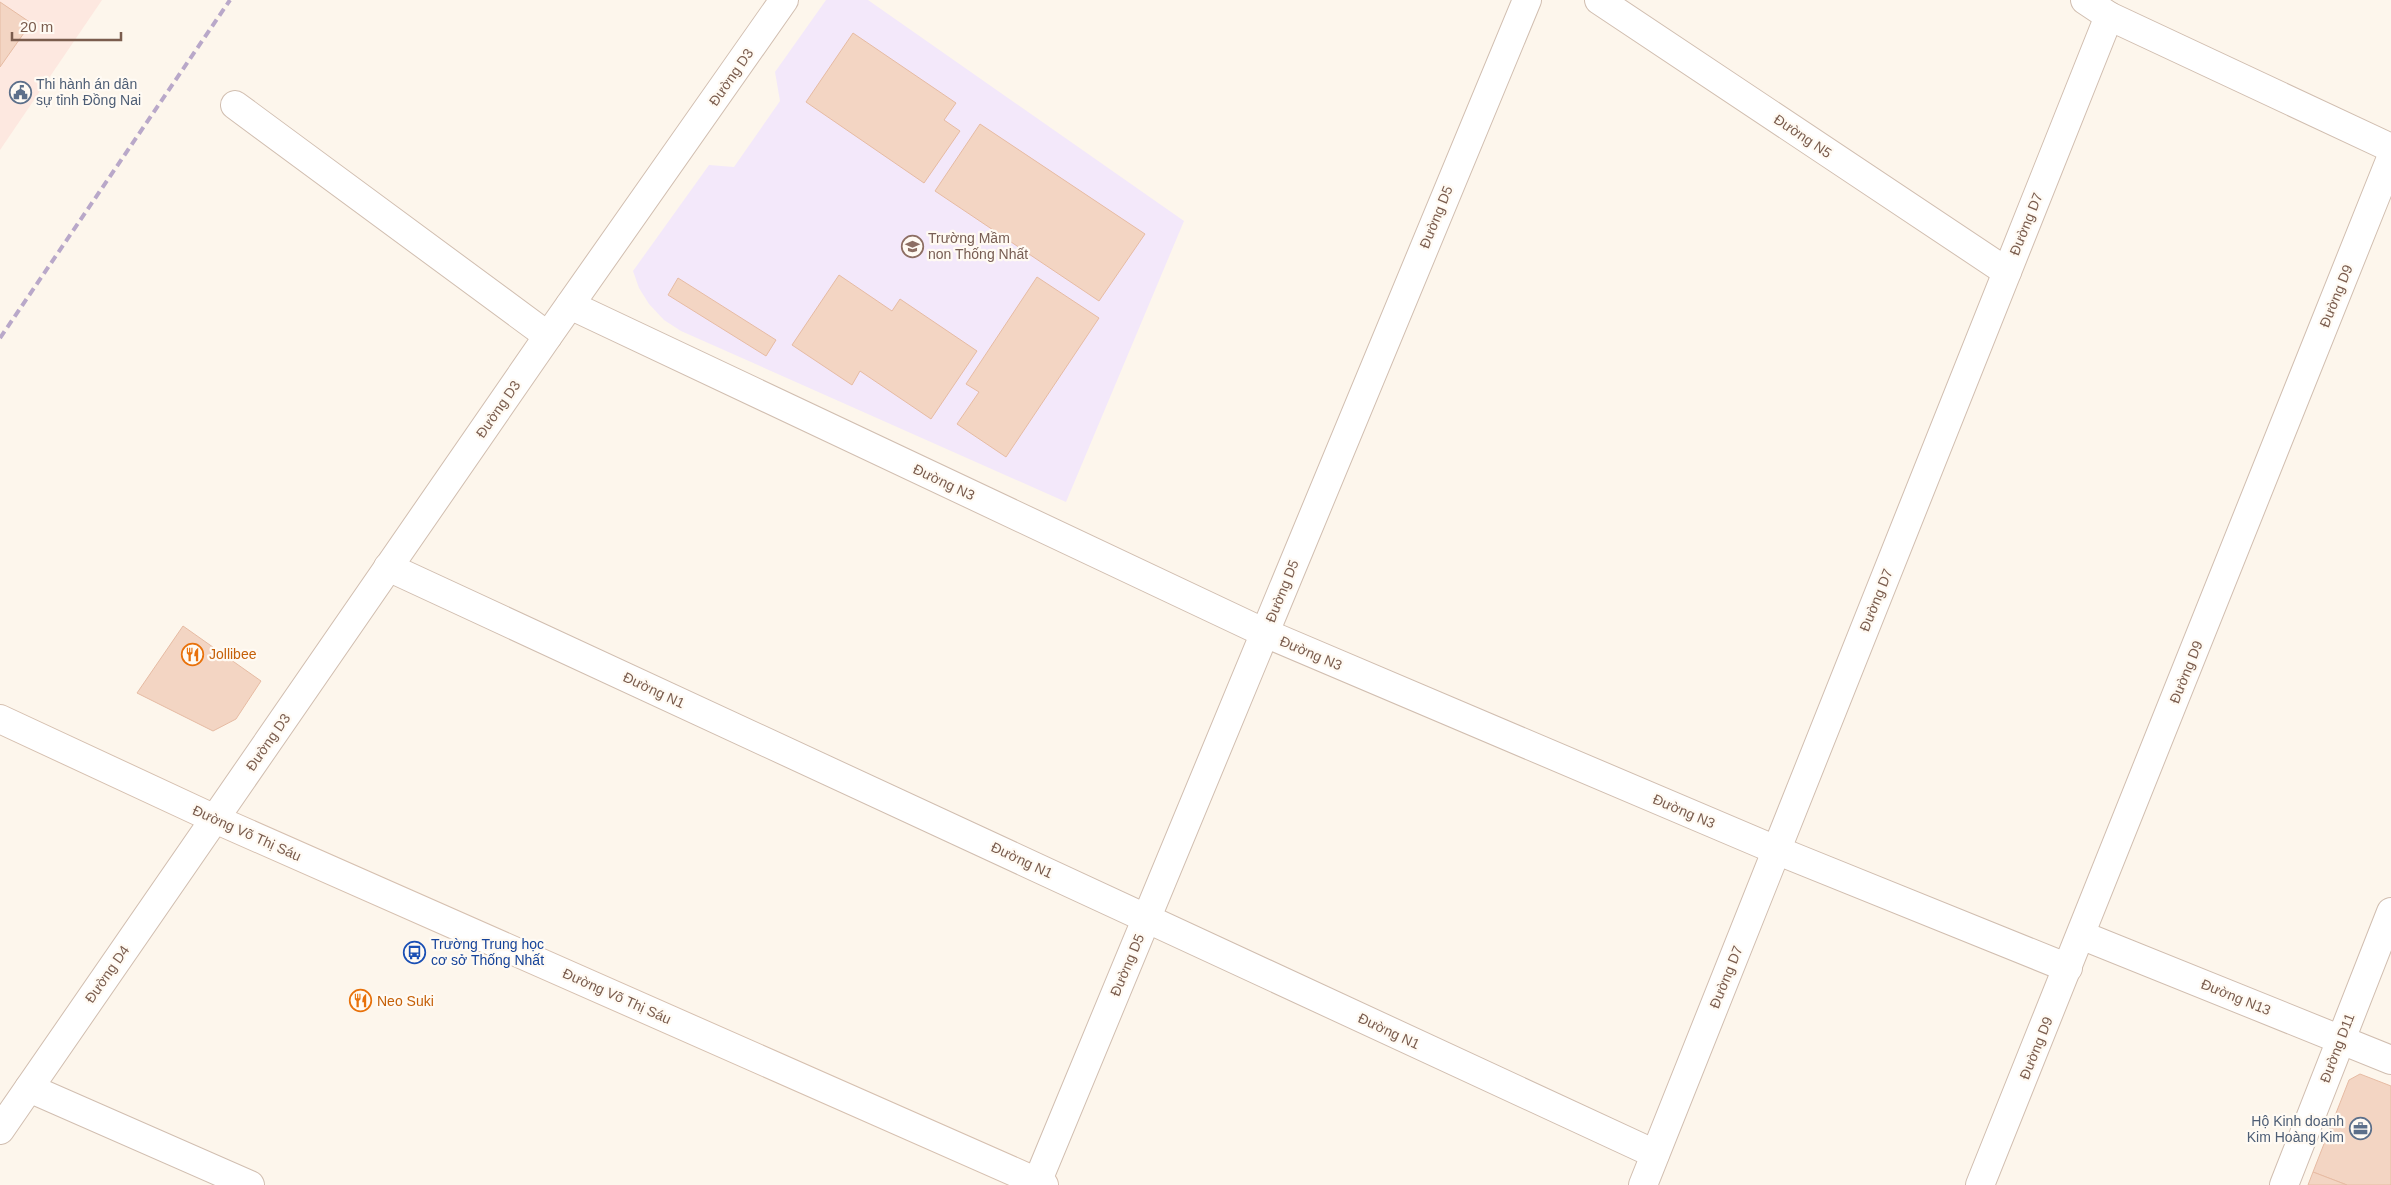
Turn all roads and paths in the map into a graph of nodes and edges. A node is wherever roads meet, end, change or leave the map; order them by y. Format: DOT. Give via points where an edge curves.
graph roads {
  1 [pos="784,0"];
  2 [pos="1526,0"];
  3 [pos="1599,0"];
  4 [pos="2085,0"];
  5 [pos="2109,16"];
  6 [pos="235,105"];
  7 [pos="2391,148"];
  8 [pos="2391,158"];
  9 [pos="2007,272"];
  10 [pos="570,305"];
  11 [pos="548,336"];
  12 [pos="388,567"];
  13 [pos="1265,633"];
  14 [pos="0,719"];
  15 [pos="215,819"];
  16 [pos="1776,850"];
  17 [pos="2391,912"];
  18 [pos="1147,918"];
  19 [pos="2081,935"];
  20 [pos="2068,968"];
  21 [pos="2340,1039"];
  22 [pos="2391,1060"];
  23 [pos="29,1088"];
  24 [pos="0,1130"];
  25 [pos="1655,1154"];
  26 [pos="1039,1184"];
  27 [pos="250,1185"];
  28 [pos="1642,1185"];
  29 [pos="1980,1185"];
  30 [pos="2284,1185"];
  1 -- 10 [label="street, Đường D3"];
  2 -- 13 [label="street, Đường D5"];
  3 -- 9 [label="street, Đường N5"];
  4 -- 5 [label="street"];
  5 -- 7 [label="street"];
  5 -- 9 [label="street, Đường D7"];
  6 -- 11 [label="street"];
  8 -- 19 [label="street, Đường D9"];
  9 -- 16 [label="street, Đường D7"];
  10 -- 11 [label="street, Đường D3"];
  10 -- 13 [label="street, Đường N3"];
  11 -- 12 [label="street, Đường D3"];
  12 -- 15 [label="street, Đường D3"];
  12 -- 18 [label="street, Đường N1"];
  13 -- 16 [label="street, Đường N3"];
  13 -- 18 [label="street, Đường D5"];
  14 -- 15 [label="street, Đường Võ Thị Sáu"];
  15 -- 23 [label="street, Đường D4"];
  15 -- 26 [label="street, Đường Võ Thị Sáu"];
  16 -- 20 [label="street, Đường N3"];
  16 -- 25 [label="street, Đường D7"];
  17 -- 21 [label="street, Đường D11"];
  18 -- 25 [label="street, Đường N1"];
  18 -- 26 [label="street, Đường D5"];
  19 -- 20 [label="street, Đường D9"];
  19 -- 21 [label="street, Đường N13"];
  20 -- 29 [label="street, Đường D9"];
  21 -- 22 [label="street, Đường N13"];
  21 -- 30 [label="street, Đường D11"];
  23 -- 24 [label="street, Đường D4"];
  23 -- 27 [label="street"];
  25 -- 28 [label="street, Đường D7"];
}
